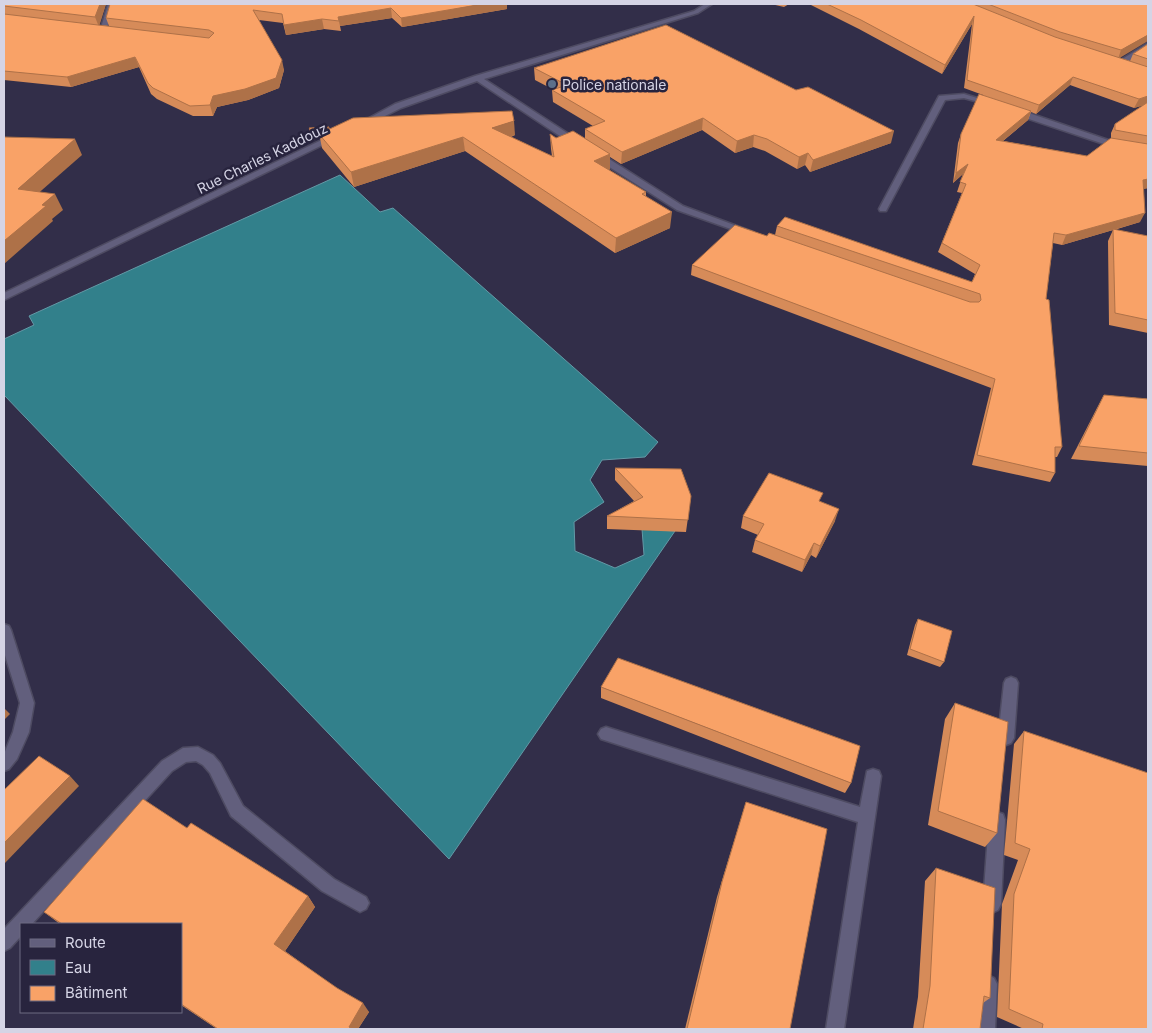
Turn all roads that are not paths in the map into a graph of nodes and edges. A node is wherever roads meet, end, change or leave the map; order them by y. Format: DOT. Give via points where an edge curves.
graph roads {
  1 [pos="112,4"];
  2 [pos="708,4"];
  3 [pos="95,30"];
  4 [pos="103,31"];
  5 [pos="113,32"];
  6 [pos="1148,44"];
  7 [pos="1110,60"];
  8 [pos="1120,63"];
  9 [pos="1129,66"];
  10 [pos="478,78"];
  11 [pos="354,128"];
  12 [pos="345,132"];
  13 [pos="1148,150"];
  14 [pos="883,209"];
  15 [pos="753,234"];
  16 [pos="4,297"];
  17 [pos="4,630"];
  18 [pos="1011,683"];
  19 [pos="606,734"];
  20 [pos="1004,750"];
  21 [pos="4,764"];
  22 [pos="873,776"];
  23 [pos="999,808"];
  24 [pos="867,816"];
  25 [pos="360,902"];
  26 [pos="22,923"];
  27 [pos="991,923"];
  28 [pos="20,925"];
  29 [pos="4,942"];
  30 [pos="989,971"];
  31 [pos="835,1029"];
  32 [pos="986,1029"];
  1 -- 4 [label="street"];
  2 -- 10 [label="street" via="696,12"];
  3 -- 4 [label="street"];
  4 -- 5 [label="street"];
  6 -- 8 [label="street"];
  7 -- 8 [label="street"];
  8 -- 9 [label="street"];
  10 -- 11 [label="street" via="398,106"];
  10 -- 15 [label="street" via="680,208"];
  12 -- 16 [label="street, Rue Charles Kaddouz"];
  13 -- 14 [label="street" via="1113,144 975,98 947,96 942,98"];
  17 -- 21 [label="street" via="26,703 21,732"];
  18 -- 20 [label="street"];
  19 -- 24 [label="street"];
  22 -- 24 [label="street"];
  23 -- 27 [label="street"];
  24 -- 31 [label="street"];
  25 -- 26 [label="street" via="328,885 237,811 215,768 198,754 182,755 167,766"];
  28 -- 29 [label="street"];
  30 -- 32 [label="street"];
}
